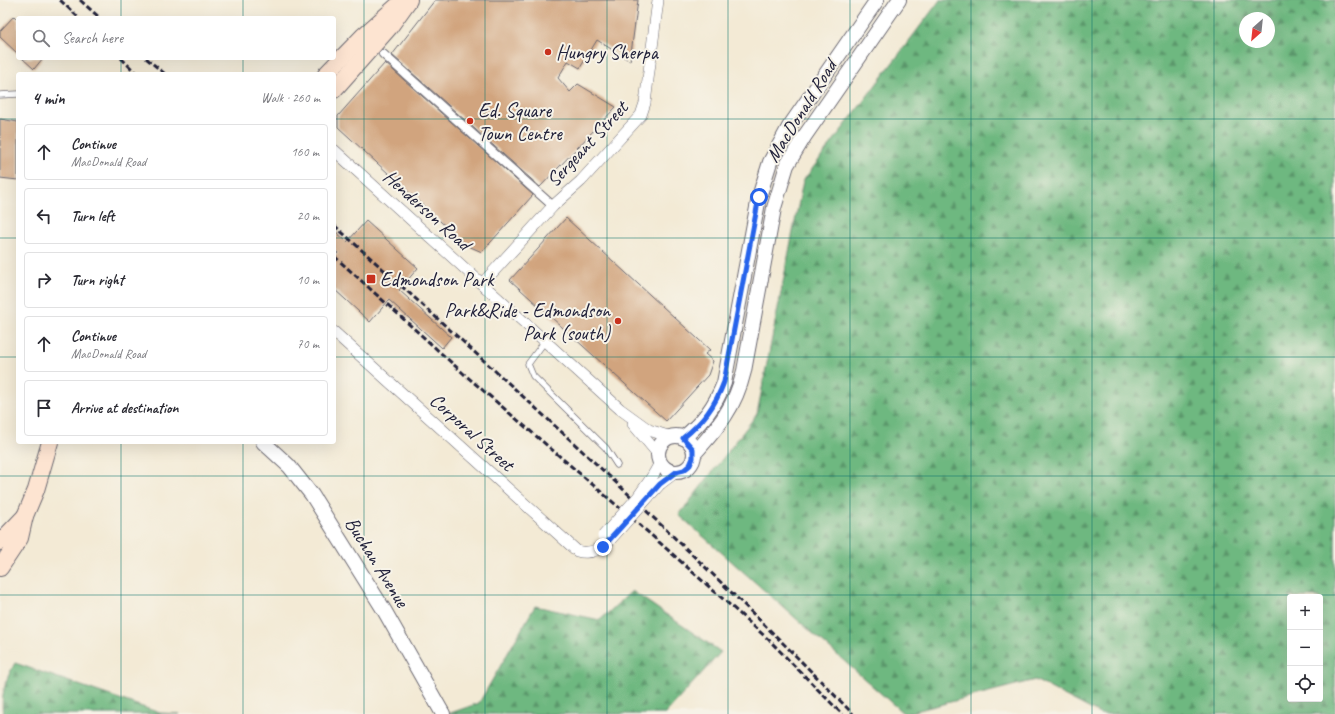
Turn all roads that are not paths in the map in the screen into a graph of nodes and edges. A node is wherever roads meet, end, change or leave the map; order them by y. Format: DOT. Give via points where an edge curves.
graph roads {
  1 [pos="404,0"];
  2 [pos="409,0"];
  3 [pos="658,0"];
  4 [pos="877,0"];
  5 [pos="899,0"];
  6 [pos="383,54"];
  7 [pos="328,72"];
  8 [pos="336,88"];
  9 [pos="16,94"];
  10 [pos="0,95"];
  11 [pos="780,141"];
  12 [pos="795,150"];
  13 [pos="336,152"];
  14 [pos="553,206"];
  15 [pos="482,284"];
  16 [pos="336,335"];
  17 [pos="545,341"];
  18 [pos="620,409"];
  19 [pos="677,437"];
  20 [pos="49,444"];
  21 [pos="265,444"];
  22 [pos="694,454"];
  23 [pos="659,458"];
  24 [pos="617,465"];
  25 [pos="676,472"];
  26 [pos="25,516"];
  27 [pos="606,538"];
  28 [pos="0,542"];
  29 [pos="0,568"];
  30 [pos="443,714"];
  1 -- 7 [label="main road" via="363,36"];
  2 -- 8 [label="main road" via="389,28"];
  3 -- 14 [label="street, Sergeant Street" via="645,103 641,115 581,181"];
  4 -- 11 [label="street, MacDonald Road"];
  5 -- 12 [label="street, MacDonald Road"];
  6 -- 14 [label="street"];
  9 -- 10 [label="lane"];
  11 -- 12 [label="street"];
  11 -- 19 [label="street, MacDonald Road" via="759,197 724,382 711,411 704,420"];
  12 -- 22 [label="street, MacDonald Road" via="782,177 776,200 737,396 724,419"];
  13 -- 15 [label="street, Henderson Road"];
  14 -- 15 [label="street, Sergeant Street"];
  15 -- 17 [label="street, Henderson Road"];
  16 -- 27 [label="street, Corporal Street" via="577,551 589,552"];
  17 -- 18 [label="street, Henderson Road"];
  17 -- 24 [label="lane" via="528,364 533,376 606,448"];
  18 -- 19 [label="street, Henderson Road" via="649,430"];
  18 -- 23 [label="street, Henderson Road"];
  19 -- 22 [label="street" via="691,444"];
  19 -- 23 [label="street" via="660,444"];
  20 -- 26 [label="main road" via="36,490"];
  21 -- 30 [label="street, Buchan Avenue" via="289,466 312,495 384,610"];
  22 -- 25 [label="street" via="687,468"];
  23 -- 25 [label="street" via="665,468"];
  23 -- 27 [label="street, bridge" via="652,477"];
  25 -- 27 [label="street, bridge" via="660,484"];
  26 -- 28 [label="main road"];
  26 -- 29 [label="main road" via="20,538"];
}
